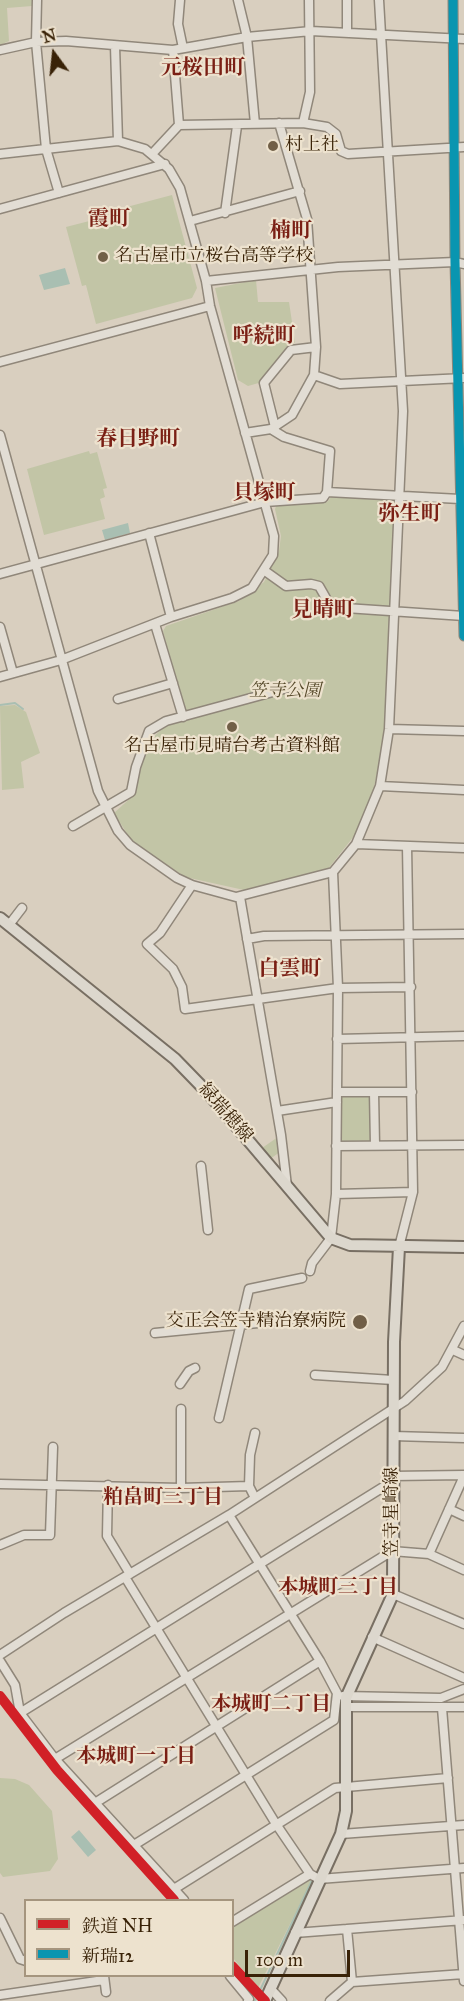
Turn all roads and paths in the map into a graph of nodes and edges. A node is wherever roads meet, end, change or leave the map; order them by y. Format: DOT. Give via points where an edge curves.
graph roads {
  1 [pos="37,0"];
  2 [pos="180,0"];
  3 [pos="238,0"];
  4 [pos="309,0"];
  5 [pos="347,0"];
  6 [pos="379,0"];
  7 [pos="453,0"];
  8 [pos="311,31"];
  9 [pos="347,33"];
  10 [pos="379,34"];
  11 [pos="247,37"];
  12 [pos="454,38"];
  13 [pos="464,39"];
  14 [pos="36,42"];
  15 [pos="115,46"];
  16 [pos="183,48"];
  17 [pos="0,50"];
  18 [pos="173,50"];
  19 [pos="279,123"];
  20 [pos="303,123"];
  21 [pos="255,124"];
  22 [pos="179,125"];
  23 [pos="237,126"];
  24 [pos="117,141"];
  25 [pos="454,147"];
  26 [pos="464,147"];
  27 [pos="46,149"];
  28 [pos="386,151"];
  29 [pos="0,154"];
  30 [pos="152,154"];
  31 [pos="165,164"];
  32 [pos="300,191"];
  33 [pos="59,193"];
  34 [pos="0,209"];
  35 [pos="225,213"];
  36 [pos="190,222"];
  37 [pos="459,263"];
  38 [pos="394,265"];
  39 [pos="311,271"];
  40 [pos="206,281"];
  41 [pos="210,306"];
  42 [pos="316,347"];
  43 [pos="0,362"];
  44 [pos="314,375"];
  45 [pos="461,378"];
  46 [pos="401,381"];
  47 [pos="273,428"];
  48 [pos="245,434"];
  49 [pos="0,435"];
  50 [pos="4,465"];
  51 [pos="327,492"];
  52 [pos="400,496"];
  53 [pos="460,499"];
  54 [pos="265,502"];
  55 [pos="149,532"];
  56 [pos="462,532"];
  57 [pos="34,563"];
  58 [pos="265,571"];
  59 [pos="0,574"];
  60 [pos="394,613"];
  61 [pos="464,616"];
  62 [pos="171,618"];
  63 [pos="155,624"];
  64 [pos="0,627"];
  65 [pos="464,636"];
  66 [pos="61,660"];
  67 [pos="13,673"];
  68 [pos="0,677"];
  69 [pos="173,683"];
  70 [pos="295,686"];
  71 [pos="118,699"];
  72 [pos="183,717"];
  73 [pos="389,729"];
  74 [pos="464,732"];
  75 [pos="380,786"];
  76 [pos="464,790"];
  77 [pos="106,807"];
  78 [pos="73,826"];
  79 [pos="356,844"];
  80 [pos="407,846"];
  81 [pos="464,848"];
  82 [pos="333,872"];
  83 [pos="192,885"];
  84 [pos="240,897"];
  85 [pos="22,908"];
  86 [pos="0,918"];
  87 [pos="9,926"];
  88 [pos="464,934"];
  89 [pos="336,935"];
  90 [pos="410,935"];
  91 [pos="247,939"];
  92 [pos="411,987"];
  93 [pos="338,988"];
  94 [pos="258,999"];
  95 [pos="464,1036"];
  96 [pos="411,1037"];
  97 [pos="338,1039"];
  98 [pos="374,1092"];
  99 [pos="412,1092"];
  100 [pos="337,1097"];
  101 [pos="277,1111"];
  102 [pos="375,1145"];
  103 [pos="413,1145"];
  104 [pos="464,1145"];
  105 [pos="336,1146"];
  106 [pos="201,1166"];
  107 [pos="287,1187"];
  108 [pos="413,1192"];
  109 [pos="336,1194"];
  110 [pos="208,1230"];
  111 [pos="331,1238"];
  112 [pos="399,1247"];
  113 [pos="464,1247"];
  114 [pos="310,1271"];
  115 [pos="302,1278"];
  116 [pos="289,1320"];
  117 [pos="242,1324"];
  118 [pos="464,1326"];
  119 [pos="155,1333"];
  120 [pos="453,1350"];
  121 [pos="464,1355"];
  122 [pos="195,1368"];
  123 [pos="315,1375"];
  124 [pos="393,1380"];
  125 [pos="180,1384"];
  126 [pos="181,1409"];
  127 [pos="393,1410"];
  128 [pos="219,1418"];
  129 [pos="255,1433"];
  130 [pos="393,1437"];
  131 [pos="464,1437"];
  132 [pos="53,1447"];
  133 [pos="464,1475"];
  134 [pos="393,1479"];
  135 [pos="0,1484"];
  136 [pos="51,1484"];
  137 [pos="108,1485"];
  138 [pos="249,1486"];
  139 [pos="181,1488"];
  140 [pos="255,1498"];
  141 [pos="449,1509"];
  142 [pos="229,1515"];
  143 [pos="464,1515"];
  144 [pos="0,1545"];
  145 [pos="392,1551"];
  146 [pos="429,1554"];
  147 [pos="261,1566"];
  148 [pos="464,1570"];
  149 [pos="127,1575"];
  150 [pos="393,1594"];
  151 [pos="289,1613"];
  152 [pos="464,1624"];
  153 [pos="156,1630"];
  154 [pos="372,1637"];
  155 [pos="1,1654"];
  156 [pos="320,1661"];
  157 [pos="186,1677"];
  158 [pos="464,1678"];
  159 [pos="464,1689"];
  160 [pos="343,1700"];
  161 [pos="463,1706"];
  162 [pos="442,1708"];
  163 [pos="20,1713"];
  164 [pos="216,1725"];
  165 [pos="55,1759"];
  166 [pos="247,1774"];
  167 [pos="448,1778"];
  168 [pos="347,1786"];
  169 [pos="95,1803"];
  170 [pos="276,1824"];
  171 [pos="464,1825"];
  172 [pos="452,1826"];
  173 [pos="341,1834"];
  174 [pos="134,1845"];
  175 [pos="460,1869"];
  176 [pos="314,1876"];
  177 [pos="174,1889"];
  178 [pos="183,1899"];
  179 [pos="0,1918"];
  180 [pos="234,1921"];
  181 [pos="462,1921"];
  182 [pos="347,1929"];
  183 [pos="295,1933"];
  184 [pos="24,1960"];
  185 [pos="464,1974"];
  186 [pos="231,1977"];
  187 [pos="104,1978"];
  188 [pos="352,1982"];
  189 [pos="464,1982"];
  190 [pos="270,1988"];
  191 [pos="106,1992"];
  192 [pos="0,1995"];
  193 [pos="248,2001"];
  194 [pos="265,2001"];
  195 [pos="282,2001"];
  196 [pos="330,2001"];
  1 -- 14 [label="street"];
  2 -- 16 [label="street" via="178,24"];
  3 -- 11 [label="street"];
  4 -- 8 [label="street"];
  5 -- 9 [label="street"];
  6 -- 10 [label="street"];
  7 -- 12 [label="street"];
  8 -- 9 [label="street"];
  8 -- 11 [label="street"];
  8 -- 20 [label="street" via="310,92"];
  9 -- 10 [label="street"];
  10 -- 12 [label="street"];
  10 -- 28 [label="street"];
  11 -- 16 [label="street"];
  11 -- 21 [label="street"];
  12 -- 13 [label="street"];
  12 -- 25 [label="street"];
  14 -- 15 [label="street"];
  14 -- 17 [label="street"];
  14 -- 27 [label="street"];
  15 -- 18 [label="street"];
  15 -- 24 [label="street"];
  16 -- 18 [label="street"];
  18 -- 22 [label="street"];
  19 -- 20 [label="street"];
  19 -- 21 [label="street"];
  19 -- 32 [label="street"];
  20 -- 28 [label="street" via="327,127 336,134 341,151 348,154"];
  21 -- 23 [label="street"];
  22 -- 23 [label="street"];
  22 -- 30 [label="street"];
  23 -- 35 [label="street"];
  24 -- 27 [label="street"];
  24 -- 30 [label="street"];
  25 -- 26 [label="street"];
  25 -- 28 [label="street"];
  25 -- 37 [label="street"];
  27 -- 29 [label="street"];
  27 -- 33 [label="street"];
  28 -- 38 [label="street"];
  30 -- 31 [label="street"];
  31 -- 33 [label="street"];
  31 -- 36 [label="street" via="180,188"];
  32 -- 35 [label="street"];
  32 -- 39 [label="street" via="307,219"];
  33 -- 34 [label="street"];
  35 -- 36 [label="street"];
  36 -- 40 [label="street"];
  37 -- 38 [label="street"];
  37 -- 45 [label="street"];
  38 -- 39 [label="street"];
  38 -- 46 [label="street"];
  39 -- 40 [label="street"];
  39 -- 42 [label="street"];
  40 -- 41 [label="street"];
  41 -- 43 [label="street"];
  41 -- 48 [label="street"];
  42 -- 44 [label="street"];
  42 -- 47 [label="street" via="291,350 264,383"];
  44 -- 46 [label="street" via="340,384"];
  44 -- 47 [label="street" via="292,415"];
  45 -- 46 [label="street"];
  45 -- 53 [label="street"];
  46 -- 52 [label="street"];
  47 -- 48 [label="street"];
  47 -- 51 [label="street" via="284,437 330,451"];
  48 -- 54 [label="street"];
  49 -- 50 [label="street"];
  50 -- 57 [label="street"];
  51 -- 52 [label="street"];
  51 -- 54 [label="street" via="323,498"];
  52 -- 53 [label="street"];
  52 -- 60 [label="street"];
  53 -- 56 [label="street"];
  54 -- 55 [label="street"];
  54 -- 58 [label="street" via="274,536 273,555"];
  55 -- 57 [label="street"];
  55 -- 62 [label="street"];
  56 -- 61 [label="street"];
  57 -- 59 [label="street"];
  57 -- 66 [label="street"];
  58 -- 60 [label="street" via="286,586 319,586 331,608"];
  58 -- 62 [label="street" via="252,588 232,598"];
  60 -- 61 [label="street"];
  60 -- 73 [label="street"];
  61 -- 65 [label="street"];
  62 -- 63 [label="street"];
  63 -- 66 [label="street"];
  63 -- 69 [label="street"];
  64 -- 67 [label="street"];
  66 -- 67 [label="street"];
  66 -- 77 [label="street"];
  67 -- 68 [label="street"];
  69 -- 71 [label="street"];
  69 -- 72 [label="street"];
  70 -- 72 [label="street"];
  72 -- 77 [label="street" via="149,731 131,792"];
  73 -- 74 [label="street"];
  73 -- 75 [label="street"];
  75 -- 76 [label="street"];
  75 -- 79 [label="street"];
  77 -- 78 [label="street"];
  77 -- 83 [label="street" via="130,846"];
  79 -- 80 [label="street"];
  79 -- 82 [label="street"];
  80 -- 81 [label="street"];
  80 -- 90 [label="street"];
  82 -- 84 [label="street"];
  82 -- 89 [label="street"];
  83 -- 84 [label="street"];
  83 -- 94 [label="street" via="160,933 147,944 173,969 182,987 185,1009"];
  84 -- 91 [label="street"];
  85 -- 87 [label="street"];
  86 -- 87 [label="main road, 緑瑞穂線"];
  87 -- 107 [label="main road, 緑瑞穂線" via="175,1059"];
  88 -- 90 [label="street"];
  89 -- 90 [label="street"];
  89 -- 91 [label="street"];
  89 -- 93 [label="street"];
  90 -- 92 [label="street"];
  91 -- 94 [label="street"];
  92 -- 93 [label="street"];
  92 -- 96 [label="street"];
  93 -- 94 [label="street"];
  93 -- 97 [label="street"];
  94 -- 101 [label="street"];
  95 -- 96 [label="street"];
  96 -- 97 [label="street"];
  96 -- 99 [label="street"];
  97 -- 100 [label="street"];
  98 -- 99 [label="street"];
  98 -- 100 [label="street"];
  98 -- 102 [label="street"];
  99 -- 103 [label="street"];
  100 -- 101 [label="street"];
  100 -- 105 [label="street"];
  101 -- 107 [label="street"];
  102 -- 103 [label="street"];
  102 -- 105 [label="street"];
  103 -- 104 [label="street"];
  103 -- 108 [label="street"];
  105 -- 109 [label="street"];
  106 -- 110 [label="street"];
  107 -- 111 [label="main road, 緑瑞穂線"];
  108 -- 109 [label="street"];
  108 -- 112 [label="street"];
  109 -- 111 [label="street"];
  111 -- 112 [label="main road" via="350,1245"];
  111 -- 114 [label="street"];
  112 -- 113 [label="main road"];
  112 -- 124 [label="main road, 笠寺星崎線"];
  115 -- 117 [label="street" via="249,1289"];
  116 -- 117 [label="street"];
  117 -- 119 [label="street"];
  117 -- 128 [label="street"];
  118 -- 120 [label="street"];
  120 -- 121 [label="street"];
  120 -- 127 [label="street" via="429,1380"];
  122 -- 125 [label="street"];
  123 -- 124 [label="street"];
  124 -- 127 [label="main road, 笠寺星崎線"];
  126 -- 139 [label="street"];
  127 -- 130 [label="main road, 笠寺星崎線"];
  127 -- 140 [label="street"];
  129 -- 138 [label="street"];
  130 -- 131 [label="street"];
  130 -- 134 [label="main road, 笠寺星崎線"];
  132 -- 136 [label="street"];
  133 -- 134 [label="street"];
  133 -- 141 [label="street"];
  134 -- 145 [label="main road, 笠寺星崎線"];
  134 -- 147 [label="street"];
  135 -- 136 [label="street"];
  136 -- 137 [label="street"];
  136 -- 144 [label="street" via="50,1535 24,1535"];
  137 -- 139 [label="street"];
  137 -- 149 [label="street" via="107,1536"];
  138 -- 139 [label="street"];
  138 -- 140 [label="street"];
  140 -- 142 [label="street"];
  141 -- 143 [label="street"];
  141 -- 146 [label="street"];
  142 -- 147 [label="street"];
  142 -- 149 [label="street"];
  145 -- 146 [label="street"];
  145 -- 150 [label="main road, 笠寺星崎線"];
  145 -- 151 [label="street"];
  146 -- 148 [label="street"];
  147 -- 151 [label="street"];
  147 -- 153 [label="street"];
  149 -- 153 [label="street"];
  149 -- 155 [label="street"];
  150 -- 152 [label="street"];
  150 -- 154 [label="main road, 笠寺星崎線"];
  151 -- 156 [label="street"];
  151 -- 157 [label="street"];
  153 -- 157 [label="street"];
  153 -- 163 [label="street"];
  154 -- 158 [label="street"];
  154 -- 160 [label="main road, 笠寺星崎線"];
  155 -- 163 [label="street" via="15,1685"];
  156 -- 160 [label="street"];
  156 -- 164 [label="street"];
  157 -- 164 [label="street"];
  157 -- 165 [label="street"];
  159 -- 160 [label="street" via="441,1698"];
  160 -- 162 [label="street"];
  160 -- 166 [label="street" via="334,1720"];
  160 -- 168 [label="main road, 笠寺星崎線"];
  161 -- 162 [label="street"];
  162 -- 167 [label="street"];
  163 -- 165 [label="street"];
  164 -- 166 [label="street"];
  164 -- 169 [label="street"];
  165 -- 169 [label="street"];
  166 -- 170 [label="street"];
  166 -- 174 [label="street"];
  167 -- 168 [label="street"];
  167 -- 172 [label="street"];
  168 -- 170 [label="street" via="335,1788"];
  168 -- 173 [label="main road, 笠寺星崎線"];
  169 -- 174 [label="street"];
  170 -- 176 [label="street"];
  170 -- 177 [label="street"];
  171 -- 172 [label="street"];
  172 -- 173 [label="street"];
  172 -- 175 [label="street"];
  173 -- 176 [label="main road, 笠寺星崎線"];
  174 -- 177 [label="street"];
  175 -- 176 [label="street"];
  175 -- 181 [label="street"];
  176 -- 180 [label="street"];
  176 -- 183 [label="main road, 笠寺星崎線"];
  177 -- 178 [label="street"];
  179 -- 184 [label="street"];
  181 -- 182 [label="street"];
  181 -- 185 [label="street"];
  182 -- 183 [label="street"];
  182 -- 188 [label="street"];
  183 -- 190 [label="main road, 笠寺星崎線"];
  185 -- 188 [label="street"];
  185 -- 189 [label="street"];
  186 -- 193 [label="street"];
  187 -- 191 [label="street"];
  187 -- 192 [label="street"];
  188 -- 196 [label="street"];
  190 -- 194 [label="main road, 笠寺星崎線"];
  190 -- 195 [label="street"];
}
